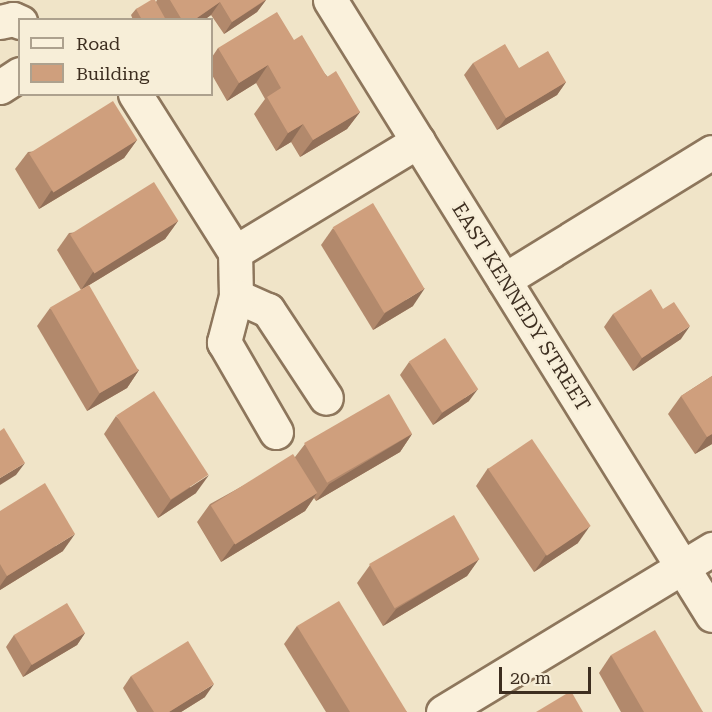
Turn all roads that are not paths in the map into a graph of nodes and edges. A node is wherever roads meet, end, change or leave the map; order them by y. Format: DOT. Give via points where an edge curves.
graph roads {
  1 [pos="330,0"];
  2 [pos="18,21"];
  3 [pos="0,22"];
  4 [pos="18,75"];
  5 [pos="0,87"];
  6 [pos="136,96"];
  7 [pos="418,141"];
  8 [pos="712,152"];
  9 [pos="235,252"];
  10 [pos="504,280"];
  11 [pos="236,296"];
  12 [pos="326,398"];
  13 [pos="276,432"];
  14 [pos="712,549"];
  15 [pos="682,567"];
  16 [pos="712,615"];
  17 [pos="443,712"];
  1 -- 7 [label="street, EAST KENNEDY STREET"];
  2 -- 3 [label="street"];
  4 -- 5 [label="street"];
  6 -- 9 [label="street"];
  7 -- 9 [label="street"];
  7 -- 10 [label="street, EAST KENNEDY STREET"];
  8 -- 10 [label="street"];
  9 -- 11 [label="street"];
  10 -- 15 [label="street, EAST KENNEDY STREET"];
  11 -- 12 [label="street" via="268,310"];
  11 -- 13 [label="street" via="226,328 228,353"];
  14 -- 15 [label="street"];
  15 -- 16 [label="street, EAST KENNEDY STREET"];
  15 -- 17 [label="street"];
}
